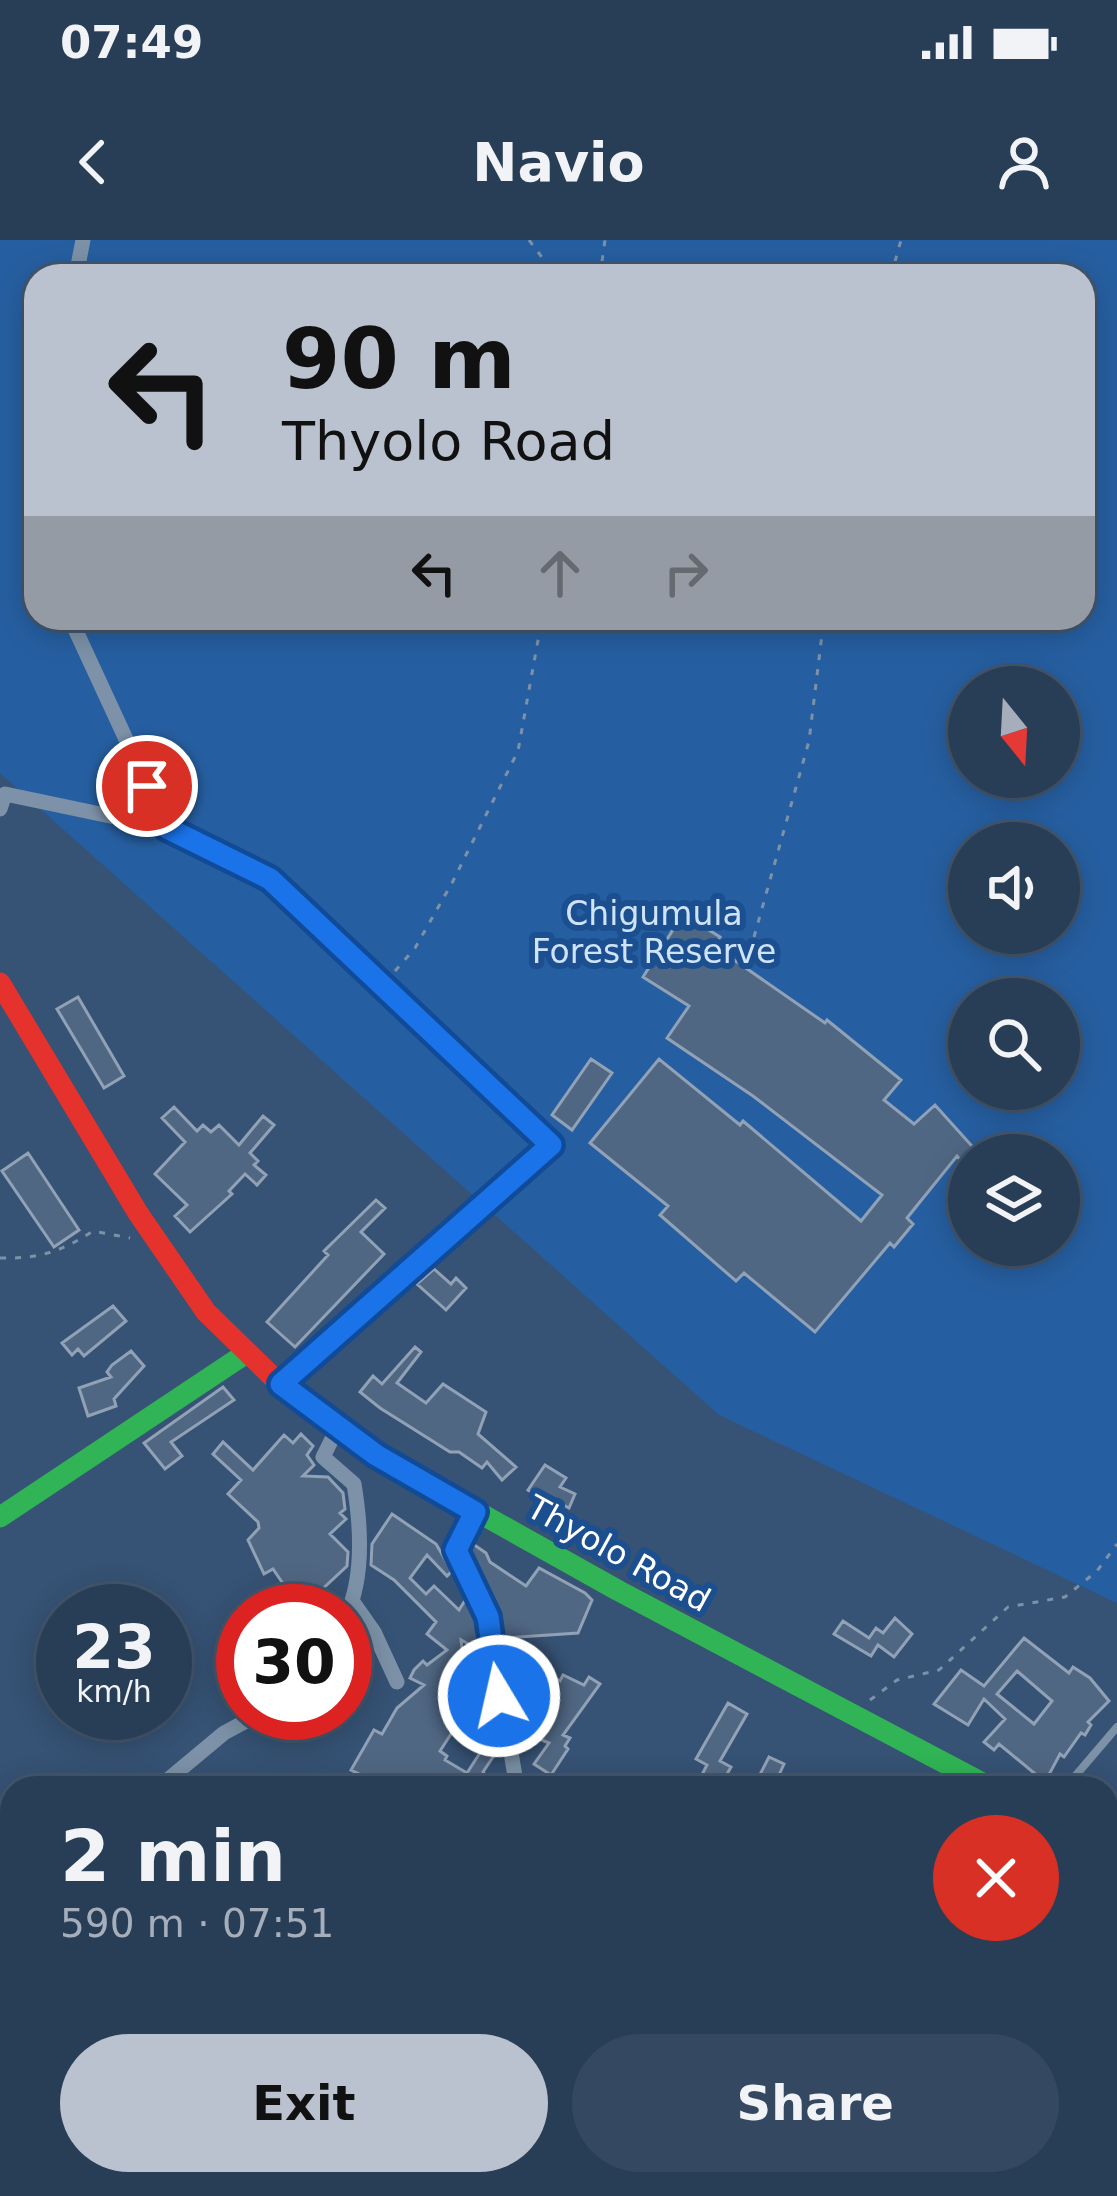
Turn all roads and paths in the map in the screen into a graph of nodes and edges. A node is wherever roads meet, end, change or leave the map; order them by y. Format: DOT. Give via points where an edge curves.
graph roads {
  1 [pos="76,630"];
  2 [pos="540,630"];
  3 [pos="823,630"];
  4 [pos="0,809"];
  5 [pos="167,828"];
  6 [pos="754,937"];
  7 [pos="0,983"];
  8 [pos="382,986"];
  9 [pos="155,1239"];
  10 [pos="0,1258"];
  11 [pos="244,1354"];
  12 [pos="281,1384"];
  13 [pos="338,1427"];
  14 [pos="475,1512"];
  15 [pos="0,1517"];
  16 [pos="1117,1544"];
  17 [pos="353,1584"];
  18 [pos="372,1630"];
  19 [pos="398,1682"];
  20 [pos="854,1716"];
  21 [pos="1117,1727"];
  22 [pos="216,1739"];
  23 [pos="172,1776"];
  24 [pos="515,1776"];
  25 [pos="969,1776"];
  26 [pos="1075,1776"];
  1 -- 5 [label="street"];
  2 -- 8 [label="path" via="518,751 415,948"];
  3 -- 6 [label="path" via="809,741"];
  4 -- 5 [label="street" via="4,794"];
  5 -- 8 [label="main road" via="270,879"];
  7 -- 9 [label="main road, Thyolo Road"];
  8 -- 12 [label="main road" via="551,1145"];
  9 -- 10 [label="path" via="93,1231 64,1251"];
  9 -- 11 [label="main road, Thyolo Road"];
  11 -- 12 [label="main road, Thyolo Road"];
  11 -- 15 [label="main road"];
  12 -- 13 [label="main road, Thyolo Road"];
  13 -- 14 [label="main road, Thyolo Road"];
  13 -- 17 [label="street" via="323,1456 353,1484 361,1538"];
  14 -- 20 [label="main road, Thyolo Road"];
  14 -- 24 [label="street" via="456,1550 488,1617"];
  16 -- 20 [label="path" via="1065,1597 1007,1607 944,1666 887,1685"];
  18 -- 19 [label="street"];
  20 -- 25 [label="main road, Thyolo Road"];
  21 -- 26 [label="lane"];
  22 -- 23 [label="street"];
}
